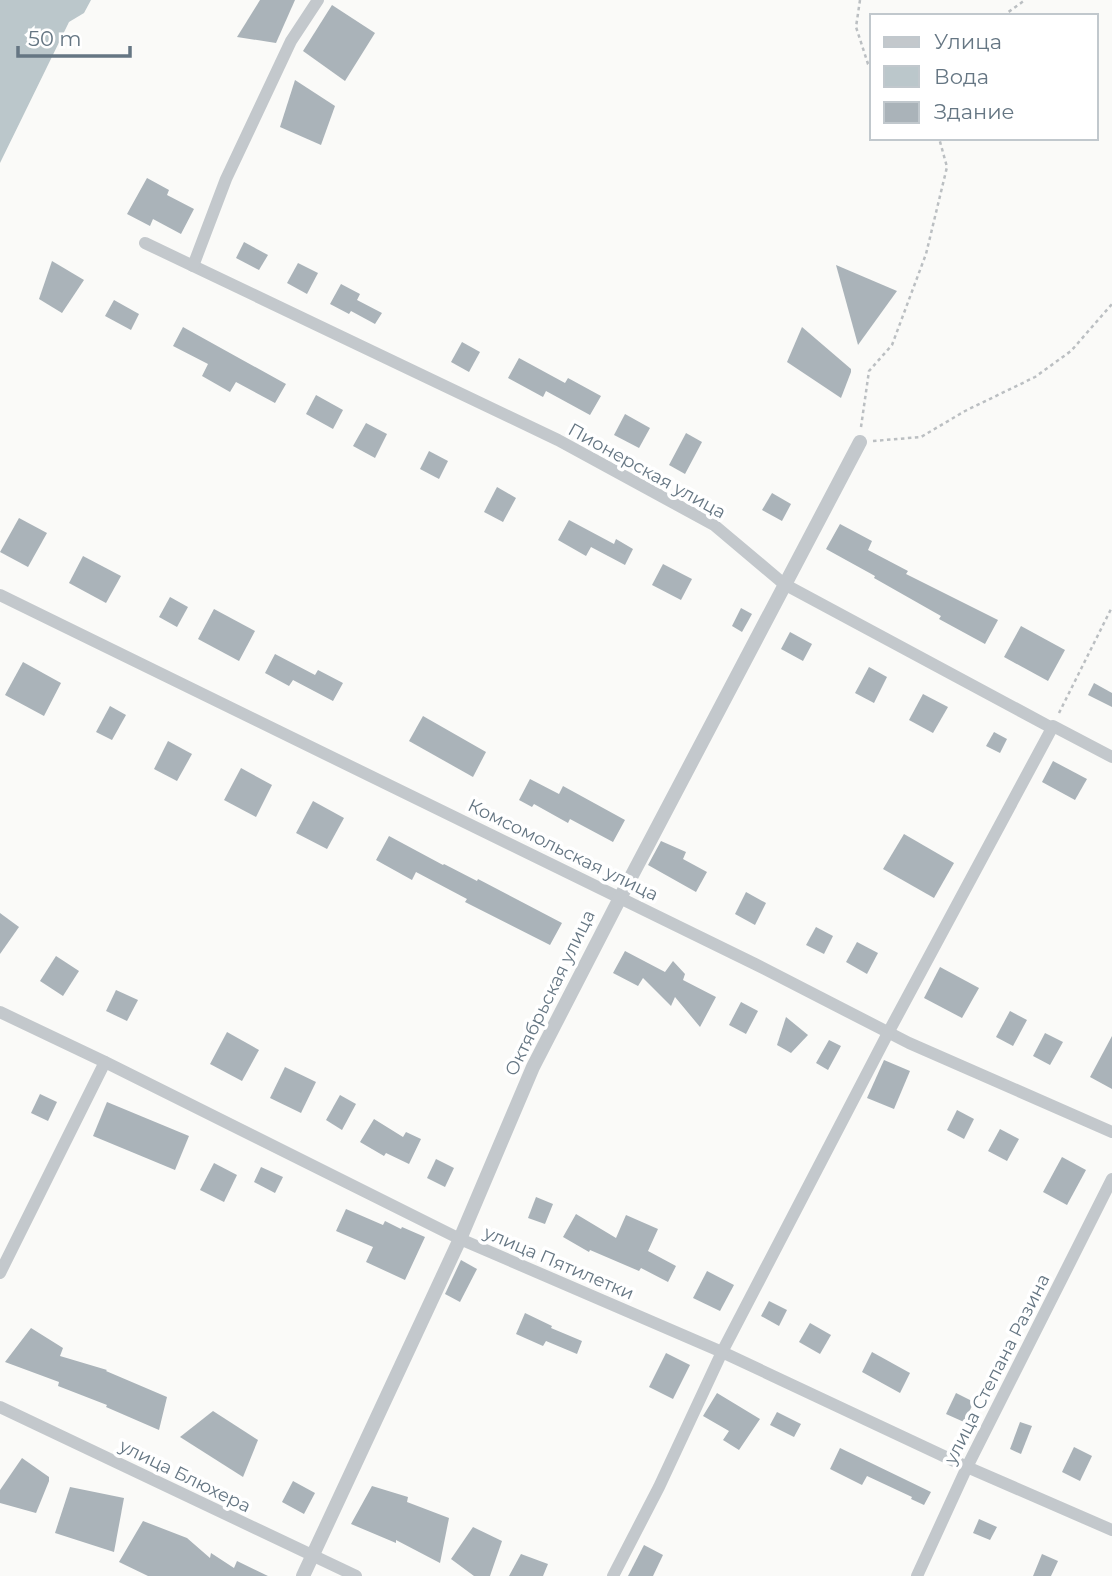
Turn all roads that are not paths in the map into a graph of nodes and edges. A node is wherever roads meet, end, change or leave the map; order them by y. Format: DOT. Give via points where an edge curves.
graph roads {
  1 [pos="318,0"];
  2 [pos="145,243"];
  3 [pos="193,266"];
  4 [pos="860,442"];
  5 [pos="784,584"];
  6 [pos="0,595"];
  7 [pos="1053,727"];
  8 [pos="1112,757"];
  9 [pos="620,898"];
  10 [pos="0,1012"];
  11 [pos="888,1033"];
  12 [pos="105,1062"];
  13 [pos="1112,1132"];
  14 [pos="1112,1179"];
  15 [pos="460,1239"];
  16 [pos="0,1273"];
  17 [pos="722,1352"];
  18 [pos="0,1407"];
  19 [pos="967,1466"];
  20 [pos="1112,1530"];
  21 [pos="313,1556"];
  22 [pos="303,1576"];
  23 [pos="356,1576"];
  24 [pos="613,1576"];
  25 [pos="917,1576"];
  1 -- 3 [label="street" via="291,41 226,179"];
  2 -- 3 [label="street, Пионерская улица"];
  3 -- 5 [label="street, Пионерская улица" via="570,447 714,525"];
  4 -- 5 [label="street, Октябрьская улица"];
  5 -- 7 [label="street, Пионерская улица"];
  5 -- 9 [label="street, Октябрьская улица"];
  6 -- 9 [label="street, Комсомольская улица"];
  7 -- 8 [label="street, Пионерская улица"];
  7 -- 11 [label="street"];
  9 -- 11 [label="street, Комсомольская улица"];
  9 -- 15 [label="street, Октябрьская улица" via="533,1067"];
  10 -- 12 [label="street, улица Пятилетки"];
  11 -- 13 [label="street, Комсомольская улица"];
  11 -- 17 [label="street"];
  12 -- 15 [label="street, улица Пятилетки"];
  12 -- 16 [label="street"];
  14 -- 19 [label="street, улица Степана Разина"];
  15 -- 17 [label="street, улица Пятилетки"];
  15 -- 21 [label="street, Октябрьская улица"];
  17 -- 19 [label="street, улица Пятилетки"];
  17 -- 24 [label="street"];
  18 -- 21 [label="street, улица Блюхера"];
  19 -- 20 [label="street, улица Пятилетки"];
  19 -- 25 [label="street, улица Степана Разина"];
  21 -- 22 [label="street, Октябрьская улица"];
  21 -- 23 [label="street, улица Блюхера"];
}
